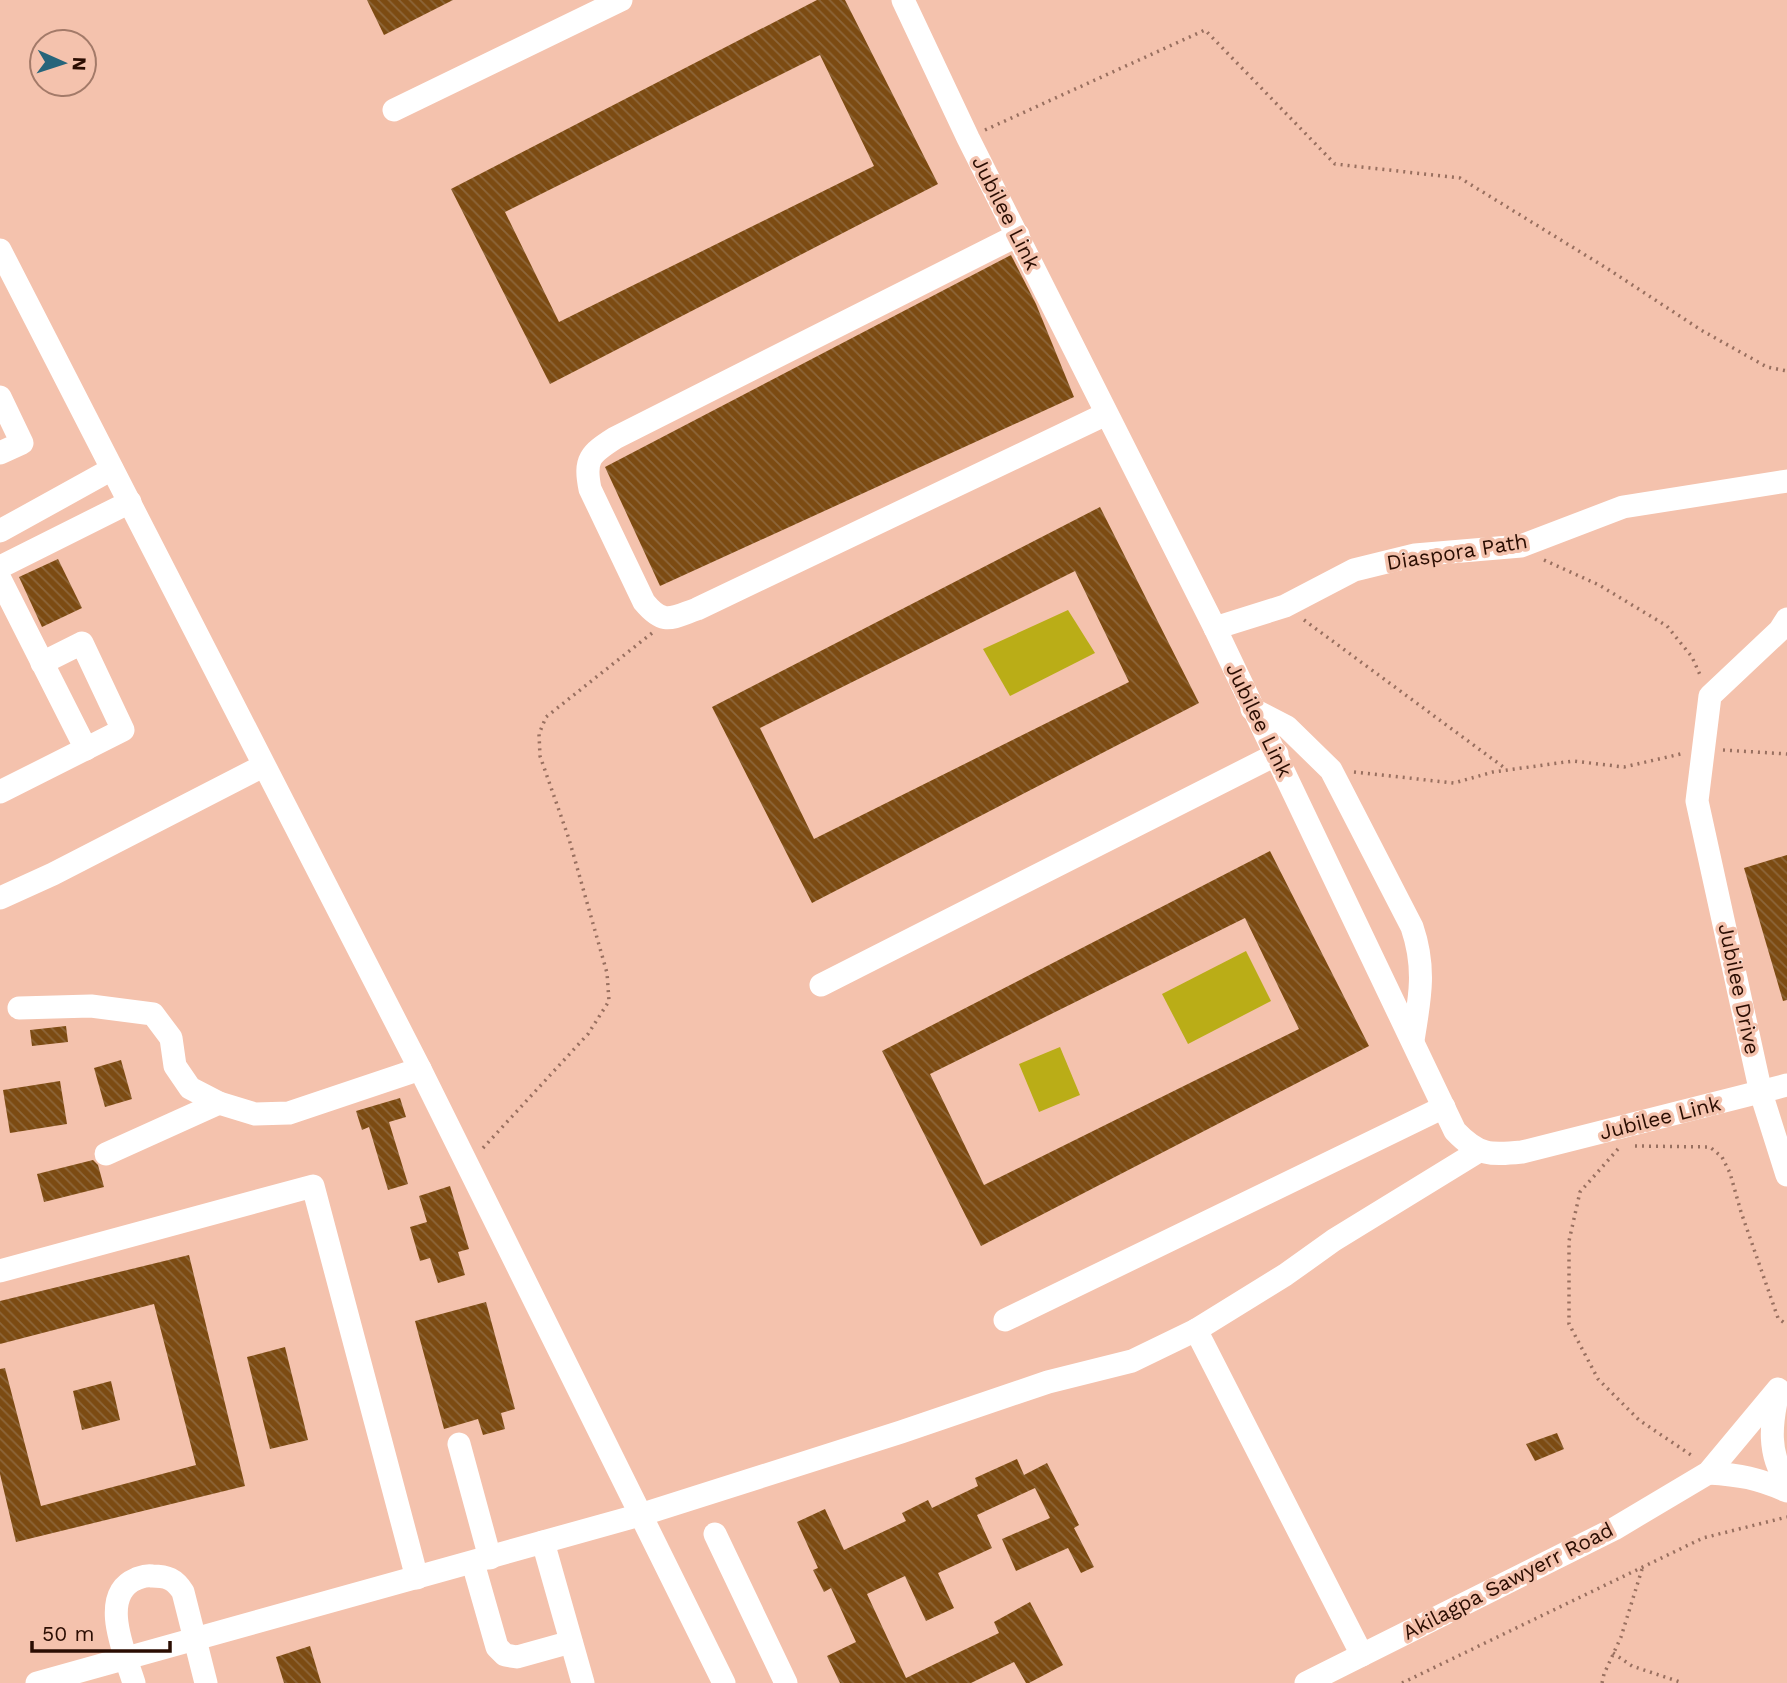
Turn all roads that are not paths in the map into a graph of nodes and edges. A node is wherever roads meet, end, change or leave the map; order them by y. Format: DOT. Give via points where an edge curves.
graph roads {
  1 [pos="621,0"];
  2 [pos="903,0"];
  3 [pos="394,110"];
  4 [pos="1018,235"];
  5 [pos="0,250"];
  6 [pos="0,397"];
  7 [pos="1106,414"];
  8 [pos="0,453"];
  9 [pos="112,469"];
  10 [pos="1787,481"];
  11 [pos="130,502"];
  12 [pos="0,531"];
  13 [pos="0,567"];
  14 [pos="0,579"];
  15 [pos="1787,619"];
  16 [pos="1215,628"];
  17 [pos="42,663"];
  18 [pos="1252,709"];
  19 [pos="86,749"];
  20 [pos="1277,754"];
  21 [pos="263,766"];
  22 [pos="0,792"];
  23 [pos="0,898"];
  24 [pos="821,985"];
  25 [pos="19,1008"];
  26 [pos="1412,1040"];
  27 [pos="420,1069"];
  28 [pos="1787,1085"];
  29 [pos="1761,1093"];
  30 [pos="219,1103"];
  31 [pos="1444,1107"];
  32 [pos="1479,1152"];
  33 [pos="106,1154"];
  34 [pos="1787,1175"];
  35 [pos="0,1272"];
  36 [pos="1005,1320"];
  37 [pos="1196,1330"];
  38 [pos="1783,1383"];
  39 [pos="459,1444"];
  40 [pos="1708,1473"];
  41 [pos="1787,1482"];
  42 [pos="1787,1491"];
  43 [pos="640,1515"];
  44 [pos="715,1534"];
  45 [pos="543,1542"];
  46 [pos="481,1560"];
  47 [pos="417,1578"];
  48 [pos="195,1640"];
  49 [pos="571,1642"];
  50 [pos="1362,1655"];
  51 [pos="127,1658"];
  52 [pos="782,1681"];
  53 [pos="37,1683"];
  54 [pos="134,1683"];
  55 [pos="206,1683"];
  56 [pos="583,1683"];
  57 [pos="724,1683"];
  58 [pos="1306,1683"];
  1 -- 3 [label="street"];
  2 -- 4 [label="street, Jubilee Link"];
  4 -- 7 [label="street, Jubilee Link"];
  4 -- 7 [label="street" via="592,453 586,470 590,489 644,602 656,616 670,618 709,603"];
  5 -- 9 [label="street"];
  6 -- 8 [label="street" via="22,443"];
  7 -- 16 [label="street, Jubilee Link"];
  9 -- 11 [label="street"];
  9 -- 12 [label="street"];
  10 -- 16 [label="street, Diaspora Path" via="1623,507 1521,546 1415,555 1354,570 1285,606"];
  11 -- 13 [label="street"];
  11 -- 21 [label="street"];
  14 -- 17 [label="street"];
  15 -- 29 [label="street, Jubilee Drive" via="1710,696 1697,801"];
  16 -- 18 [label="street, Jubilee Link"];
  17 -- 19 [label="street"];
  17 -- 19 [label="street" via="82,643 124,730"];
  18 -- 20 [label="street, Jubilee Link"];
  18 -- 26 [label="street" via="1287,727 1331,771 1412,927 1419,948 1421,989"];
  19 -- 22 [label="street"];
  20 -- 24 [label="street"];
  20 -- 26 [label="street, Jubilee Link"];
  21 -- 23 [label="street"];
  21 -- 27 [label="street"];
  25 -- 30 [label="street" via="91,1006 153,1014 171,1038 175,1066 190,1088"];
  26 -- 31 [label="street, Jubilee Link"];
  27 -- 30 [label="street" via="289,1113 255,1114"];
  27 -- 43 [label="street"];
  28 -- 29 [label="street, Jubilee Link"];
  29 -- 32 [label="street, Jubilee Link" via="1617,1136 1522,1152"];
  29 -- 34 [label="street, Jubilee Drive"];
  30 -- 33 [label="street"];
  31 -- 32 [label="street, Jubilee Link" via="1455,1131"];
  31 -- 36 [label="street"];
  32 -- 37 [label="street"];
  35 -- 47 [label="street" via="313,1186"];
  37 -- 43 [label="street" via="1132,1361 1048,1382"];
  37 -- 50 [label="street"];
  38 -- 40 [label="street, Akilagpa Sawyerr Road"];
  38 -- 41 [label="street" via="1771,1422 1773,1449"];
  39 -- 46 [label="street"];
  40 -- 42 [label="street" via="1742,1475"];
  40 -- 50 [label="street, Akilagpa Sawyerr Road" via="1614,1529"];
  43 -- 45 [label="street"];
  43 -- 57 [label="street"];
  44 -- 52 [label="street"];
  45 -- 46 [label="street"];
  45 -- 49 [label="street"];
  46 -- 47 [label="street"];
  46 -- 49 [label="street" via="498,1647 505,1655 517,1657"];
  47 -- 48 [label="street"];
  48 -- 51 [label="street"];
  48 -- 51 [label="street" via="177,1581 146,1575 118,1593 115,1607"];
  48 -- 55 [label="street"];
  49 -- 56 [label="street"];
  50 -- 58 [label="street, Akilagpa Sawyerr Road"];
  51 -- 53 [label="street"];
  51 -- 54 [label="street"];
}
